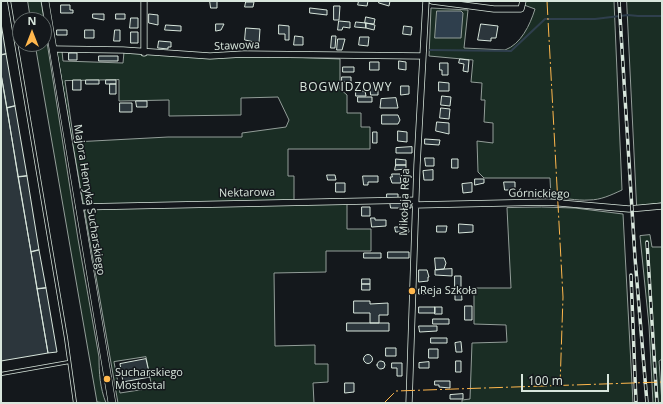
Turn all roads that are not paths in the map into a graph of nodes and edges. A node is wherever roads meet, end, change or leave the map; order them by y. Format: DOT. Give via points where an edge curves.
graph roads {
  1 [pos="9,1"];
  2 [pos="45,1"];
  3 [pos="144,1"];
  4 [pos="426,1"];
  5 [pos="432,1"];
  6 [pos="523,1"];
  7 [pos="53,49"];
  8 [pos="144,53"];
  9 [pos="423,56"];
  10 [pos="415,203"];
  11 [pos="662,206"];
  12 [pos="79,207"];
  13 [pos="69,362"];
  14 [pos="1,374"];
  15 [pos="75,403"];
  16 [pos="112,403"];
  17 [pos="409,403"];
  1 -- 13 [label="lane"];
  2 -- 7 [label="street, Majora Henryka Sucharskiego"];
  3 -- 8 [label="street"];
  4 -- 9 [label="street, Mikołaja Reja"];
  5 -- 6 [label="street" via="494,9 521,9"];
  7 -- 8 [label="street, Stawowa" via="123,50"];
  7 -- 12 [label="street, Majora Henryka Sucharskiego"];
  8 -- 9 [label="street, Stawowa" via="210,56"];
  9 -- 10 [label="street, Mikołaja Reja"];
  10 -- 11 [label="street, Górnickiego" via="548,202 628,209"];
  10 -- 12 [label="street, Nektarowa"];
  10 -- 17 [label="street, Mikołaja Reja"];
  12 -- 16 [label="street, Majora Henryka Sucharskiego"];
  13 -- 14 [label="lane"];
  13 -- 15 [label="lane"];
}
